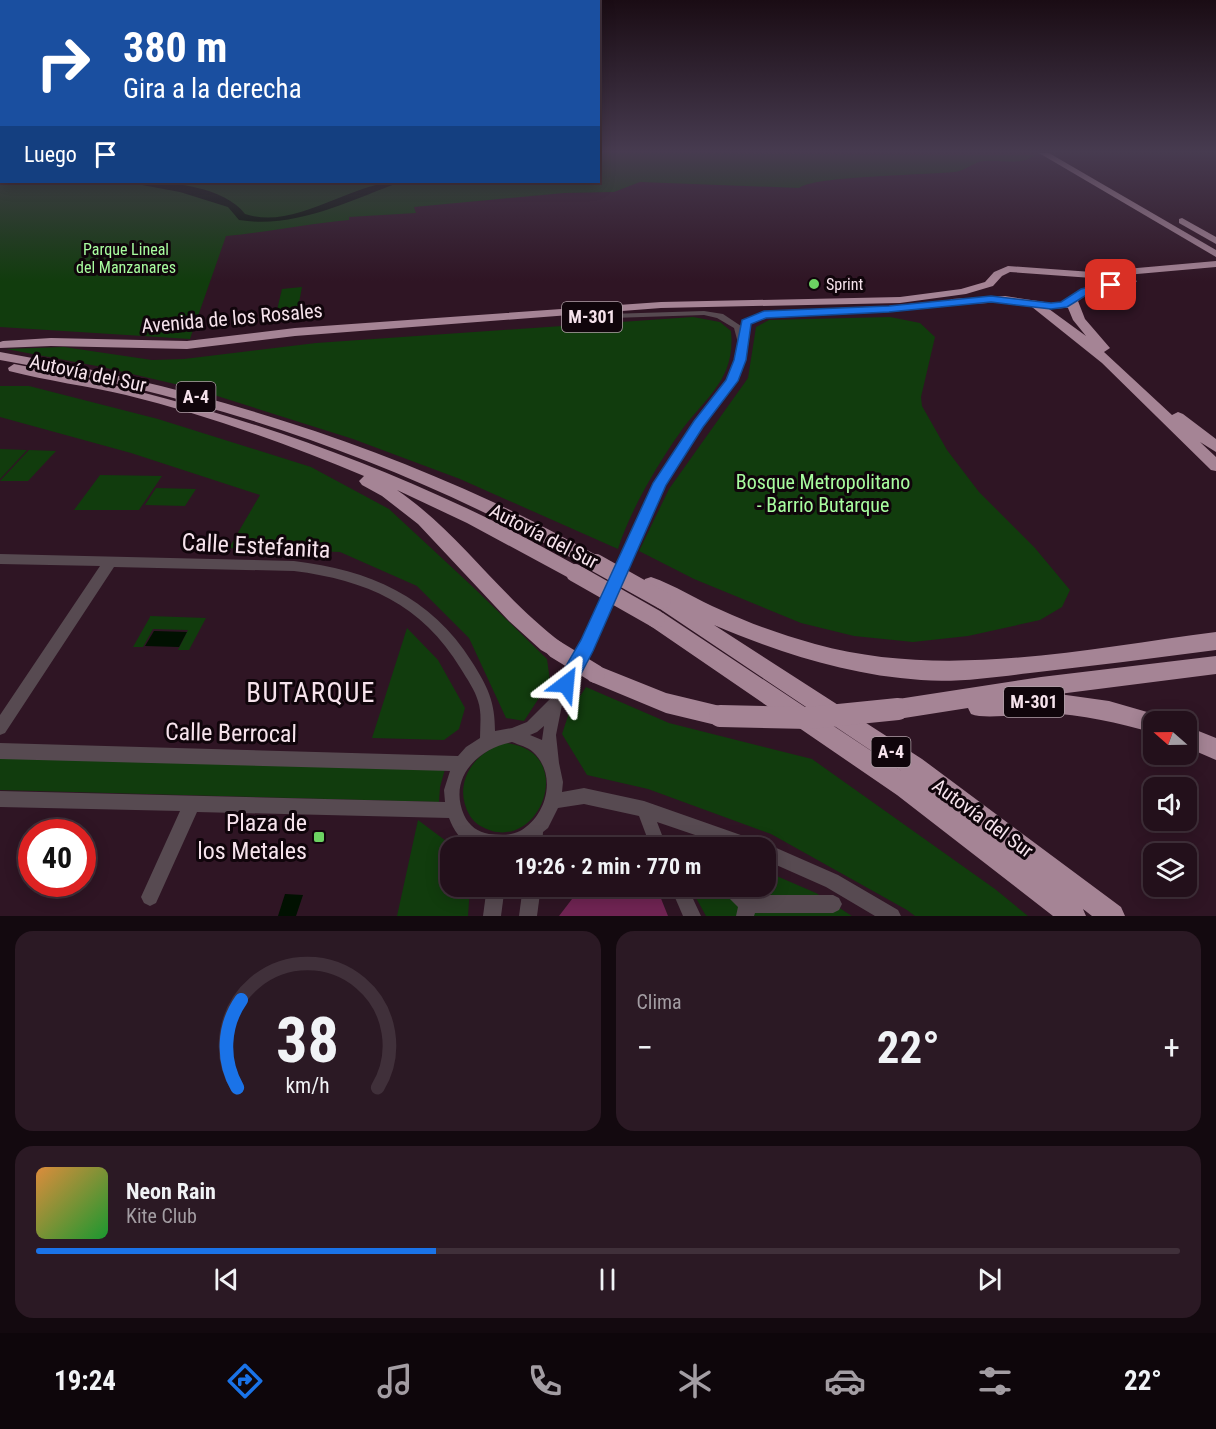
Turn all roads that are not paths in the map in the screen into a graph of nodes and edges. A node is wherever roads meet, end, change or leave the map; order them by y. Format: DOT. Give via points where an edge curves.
graph roads {
  1 [pos="1117,196"];
  2 [pos="1136,196"];
  3 [pos="1157,207"];
  4 [pos="1176,218"];
  5 [pos="1166,224"];
  6 [pos="1216,241"];
  7 [pos="1216,254"];
  8 [pos="1216,263"];
  9 [pos="1033,269"];
  10 [pos="1195,270"];
  11 [pos="1216,271"];
  12 [pos="998,274"];
  13 [pos="1074,299"];
  14 [pos="1029,303"];
  15 [pos="837,311"];
  16 [pos="612,316"];
  17 [pos="88,343"];
  18 [pos="187,345"];
  19 [pos="1,346"];
  20 [pos="742,346"];
  21 [pos="0,366"];
  22 [pos="1156,399"];
  23 [pos="270,434"];
  24 [pos="1216,447"];
  25 [pos="1216,457"];
  26 [pos="1216,466"];
  27 [pos="0,559"];
  28 [pos="110,562"];
  29 [pos="663,605"];
  30 [pos="1216,641"];
  31 [pos="1216,665"];
  32 [pos="555,704"];
  33 [pos="905,708"];
  34 [pos="1143,720"];
  35 [pos="0,728"];
  36 [pos="512,735"];
  37 [pos="488,740"];
  38 [pos="1197,741"];
  39 [pos="1216,749"];
  40 [pos="0,751"];
  41 [pos="461,764"];
  42 [pos="553,767"];
  43 [pos="0,799"];
  44 [pos="554,801"];
  45 [pos="192,804"];
  46 [pos="644,808"];
  47 [pos="453,810"];
  48 [pos="535,830"];
  49 [pos="473,837"];
  50 [pos="523,837"];
  51 [pos="535,837"];
  52 [pos="655,837"];
  53 [pos="724,837"];
  54 [pos="776,856"];
  55 [pos="150,897"];
  56 [pos="495,897"];
  57 [pos="531,897"];
  58 [pos="683,897"];
  59 [pos="737,897"];
  60 [pos="833,904"];
  61 [pos="746,910"];
  62 [pos="492,916"];
  63 [pos="528,916"];
  64 [pos="692,916"];
  65 [pos="892,916"];
  66 [pos="1073,916"];
  67 [pos="1112,916"];
  1 -- 5 [label="highway"];
  2 -- 3 [label="highway"];
  4 -- 6 [label="highway"];
  5 -- 7 [label="highway"];
  5 -- 8 [label="highway"];
  8 -- 10 [label="highway, M-301"];
  9 -- 10 [label="highway, M-301" via="1092,275"];
  9 -- 12 [label="highway, M-301" via="1008,269"];
  9 -- 13 [label="highway, M-301" via="1064,280 1075,292"];
  10 -- 11 [label="highway, M-301"];
  10 -- 13 [label="highway, M-301" via="1097,287"];
  12 -- 14 [label="highway" via="996,282 1002,290"];
  12 -- 18 [label="highway, Avenida de los Rosales / M-301" via="989,284 962,292 900,300 661,305 295,332"];
  13 -- 14 [label="highway, M-301" via="1064,305"];
  13 -- 22 [label="highway, M-301" via="1072,308 1093,336"];
  14 -- 15 [label="highway, M-301" via="991,299"];
  14 -- 26 [label="highway" via="1060,322 1100,356"];
  15 -- 16 [label="highway, M-301" via="680,311"];
  15 -- 20 [label="street" via="754,318 746,323"];
  16 -- 17 [label="highway, Avenida de los Rosales / M-301" via="197,352 160,353"];
  16 -- 20 [label="street" via="720,316 738,327"];
  17 -- 18 [label="highway, Avenida de los Rosales / M-301"];
  17 -- 19 [label="highway, Avenida de los Rosales / M-301"];
  18 -- 19 [label="highway"];
  19 -- 29 [label="highway, Autovía del Sur / A-4, bridge" via="67,366 165,388 302,430 472,499 596,563"];
  20 -- 32 [label="street" via="732,381 693,431 660,483 587,645"];
  21 -- 23 [label="highway, Autovía del Sur / A-4" via="119,390"];
  22 -- 24 [label="highway, M-301"];
  22 -- 25 [label="highway, M-301"];
  23 -- 29 [label="highway, Autovía del Sur / A-4, bridge" via="460,512 575,573"];
  23 -- 33 [label="highway, bridge" via="296,451 378,486 409,508 524,624 596,674 666,703 720,716 791,720"];
  27 -- 28 [label="street, Calle Estefanita"];
  28 -- 35 [label="street"];
  28 -- 37 [label="street, Calle Estefanita" via="313,567 376,584 429,618 462,656 486,702"];
  29 -- 30 [label="highway" via="787,645 860,663 924,671 971,670"];
  29 -- 66 [label="highway, Autovía del Sur / A-4"];
  29 -- 67 [label="highway, Autovía del Sur / A-4" via="914,767"];
  31 -- 33 [label="highway"];
  32 -- 36 [label="street" via="532,727"];
  32 -- 42 [label="street" via="549,735"];
  33 -- 34 [label="highway, M-301" via="948,710 1056,702 1091,706"];
  36 -- 37 [label="street"];
  36 -- 42 [label="street" via="537,744"];
  37 -- 41 [label="street" via="473,749"];
  38 -- 39 [label="highway"];
  40 -- 41 [label="street, Calle Berrocal"];
  41 -- 47 [label="street" via="452,786"];
  42 -- 44 [label="street"];
  43 -- 45 [label="street"];
  44 -- 46 [label="street" via="584,796"];
  44 -- 48 [label="street"];
  45 -- 47 [label="street"];
  45 -- 55 [label="street"];
  46 -- 52 [label="street"];
  46 -- 53 [label="street"];
  47 -- 49 [label="street" via="462,828"];
  48 -- 50 [label="street"];
  48 -- 51 [label="street"];
  54 -- 65 [label="street" via="832,881"];
  56 -- 62 [label="street"];
  57 -- 63 [label="street"];
  58 -- 64 [label="street"];
  59 -- 61 [label="street"];
  60 -- 61 [label="street"];
}
